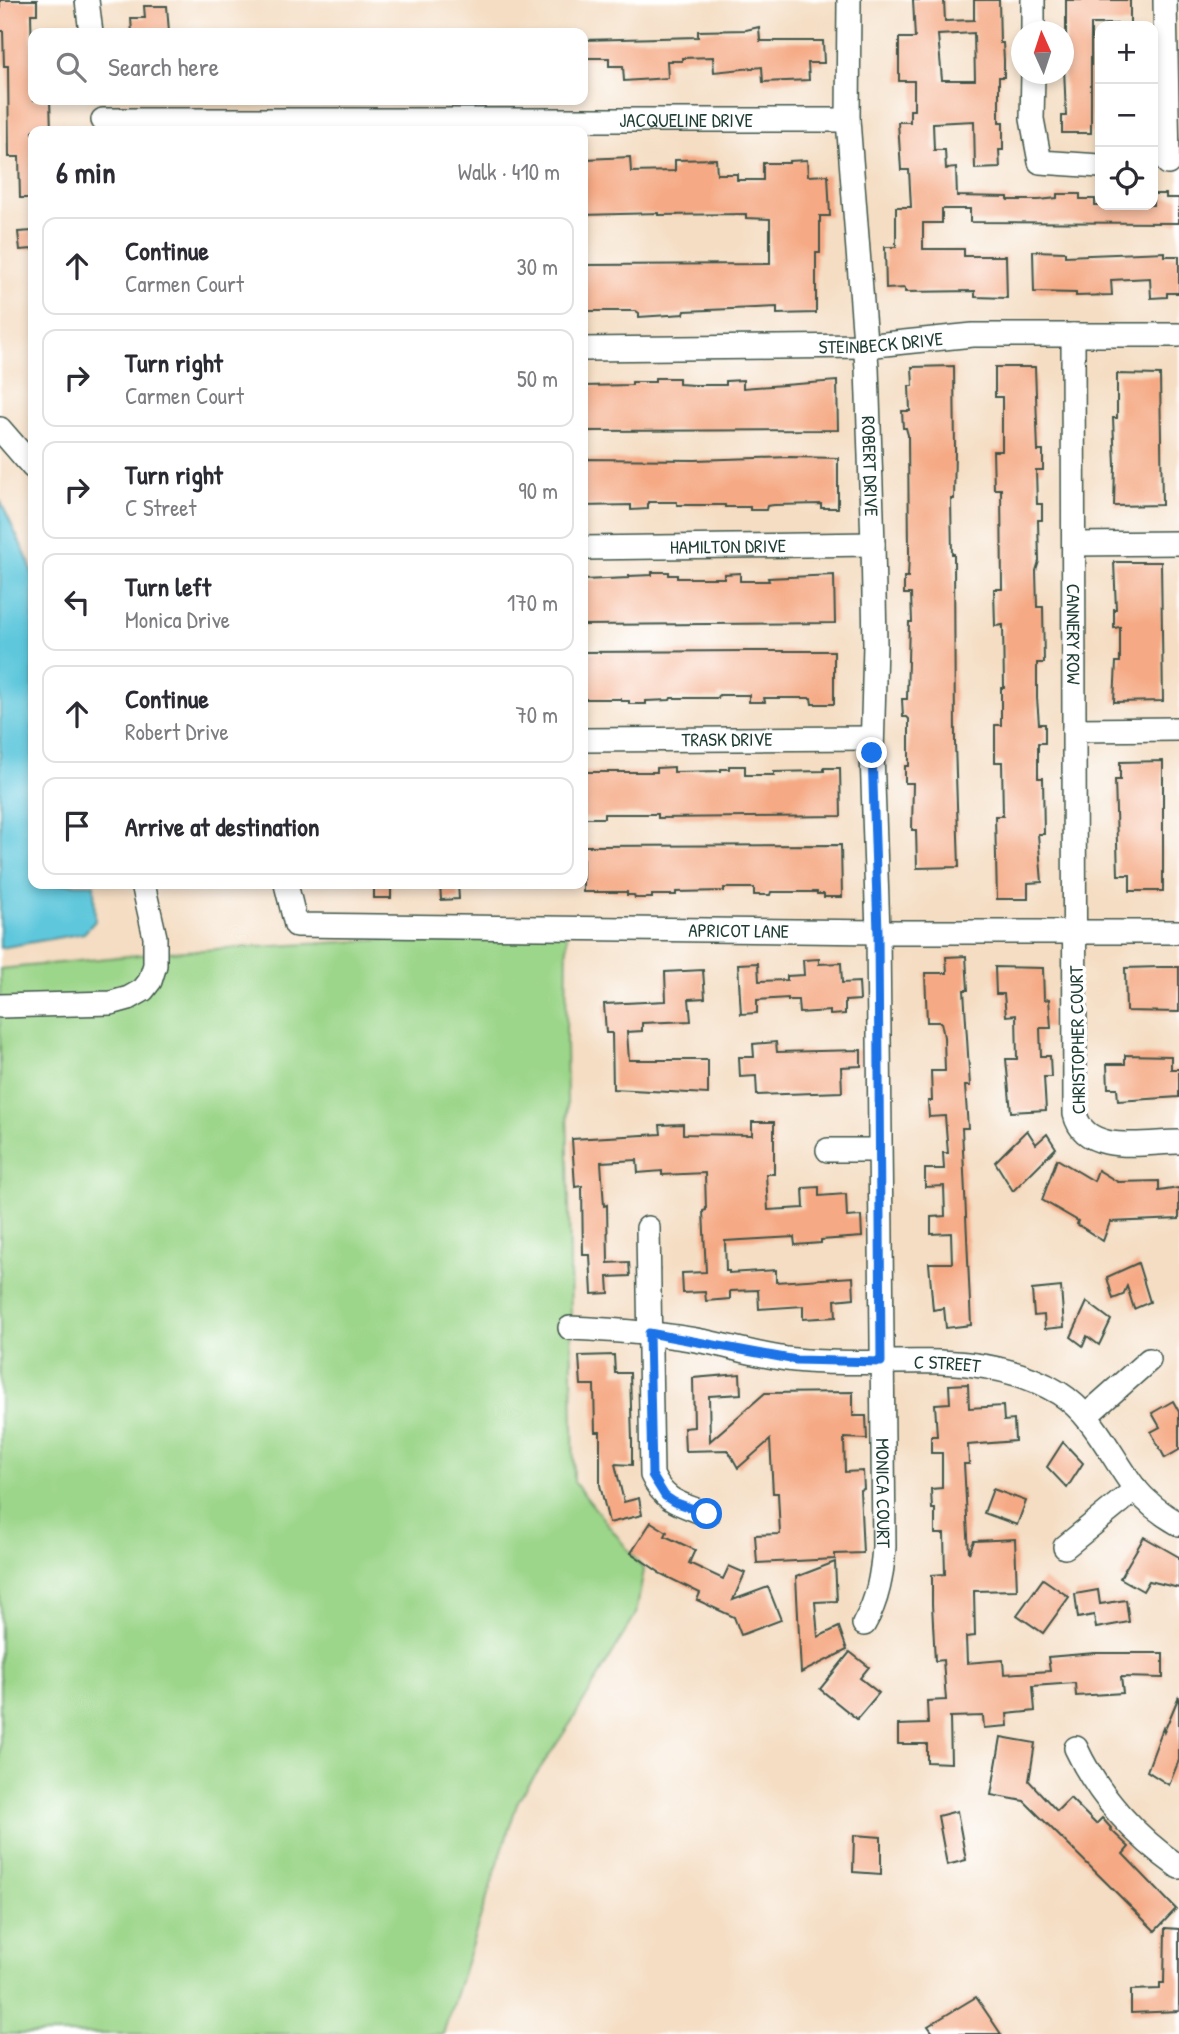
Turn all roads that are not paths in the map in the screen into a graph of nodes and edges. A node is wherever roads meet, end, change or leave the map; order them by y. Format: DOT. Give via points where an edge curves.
graph roads {
  1 [pos="87,0"];
  2 [pos="849,0"];
  3 [pos="1033,0"];
  4 [pos="1165,0"];
  5 [pos="1033,21"];
  6 [pos="91,28"];
  7 [pos="1033,84"];
  8 [pos="102,117"];
  9 [pos="848,120"];
  10 [pos="1166,163"];
  11 [pos="1095,166"];
  12 [pos="1073,335"];
  13 [pos="1179,335"];
  14 [pos="865,346"];
  15 [pos="588,349"];
  16 [pos="0,429"];
  17 [pos="28,461"];
  18 [pos="1179,542"];
  19 [pos="873,544"];
  20 [pos="1074,544"];
  21 [pos="588,548"];
  22 [pos="1179,729"];
  23 [pos="1074,730"];
  24 [pos="872,738"];
  25 [pos="588,740"];
  26 [pos="145,889"];
  27 [pos="287,889"];
  28 [pos="878,932"];
  29 [pos="1179,932"];
  30 [pos="1075,933"];
  31 [pos="0,1006"];
  32 [pos="1179,1142"];
  33 [pos="828,1150"];
  34 [pos="879,1150"];
  35 [pos="648,1228"];
  36 [pos="570,1328"];
  37 [pos="649,1333"];
  38 [pos="1149,1360"];
  39 [pos="881,1362"];
  40 [pos="1087,1415"];
  41 [pos="1136,1489"];
  42 [pos="707,1514"];
  43 [pos="1179,1524"];
  44 [pos="1065,1547"];
  45 [pos="864,1623"];
  46 [pos="1076,1748"];
  47 [pos="1179,1867"];
  1 -- 6 [label="street"];
  2 -- 9 [label="street, ROBERT DRIVE"];
  3 -- 5 [label="street"];
  4 -- 10 [label="street"];
  7 -- 11 [label="street" via="1032,118 1041,162"];
  8 -- 9 [label="street, JACQUELINE DRIVE"];
  9 -- 14 [label="street, ROBERT DRIVE"];
  12 -- 13 [label="street, STEINBECK DRIVE"];
  12 -- 14 [label="street, STEINBECK DRIVE" via="973,335"];
  12 -- 20 [label="street, CANNERY ROW"];
  14 -- 15 [label="street, STEINBECK DRIVE"];
  14 -- 19 [label="street, ROBERT DRIVE"];
  16 -- 17 [label="street"];
  18 -- 20 [label="street"];
  19 -- 21 [label="street, HAMILTON DRIVE"];
  19 -- 24 [label="street, ROBERT DRIVE"];
  20 -- 23 [label="street, CANNERY ROW"];
  22 -- 23 [label="street"];
  23 -- 30 [label="street, CANNERY ROW"];
  24 -- 25 [label="street, TRASK DRIVE"];
  24 -- 28 [label="street, ROBERT DRIVE"];
  26 -- 31 [label="street" via="155,937 155,965 143,990 111,1003"];
  27 -- 28 [label="street, APRICOT LANE" via="296,925"];
  28 -- 30 [label="street, APRICOT LANE"];
  28 -- 34 [label="street, ROBERT DRIVE"];
  29 -- 30 [label="street, APRICOT LANE"];
  30 -- 32 [label="street, CHRISTOPHER COURT" via="1077,1121 1087,1135 1104,1142"];
  33 -- 34 [label="street"];
  34 -- 39 [label="street, MONICA COURT"];
  35 -- 37 [label="street"];
  36 -- 37 [label="street, C STREET"];
  37 -- 39 [label="street, C STREET" via="796,1360"];
  37 -- 42 [label="street" via="652,1475 665,1496"];
  38 -- 40 [label="street"];
  39 -- 40 [label="street, C STREET" via="940,1362 1013,1373 1056,1391"];
  39 -- 45 [label="street, MONICA COURT" via="883,1558 877,1597"];
  40 -- 41 [label="street, C STREET"];
  41 -- 43 [label="street, C STREET"];
  41 -- 44 [label="street"];
  46 -- 47 [label="street" via="1110,1804"];
}
